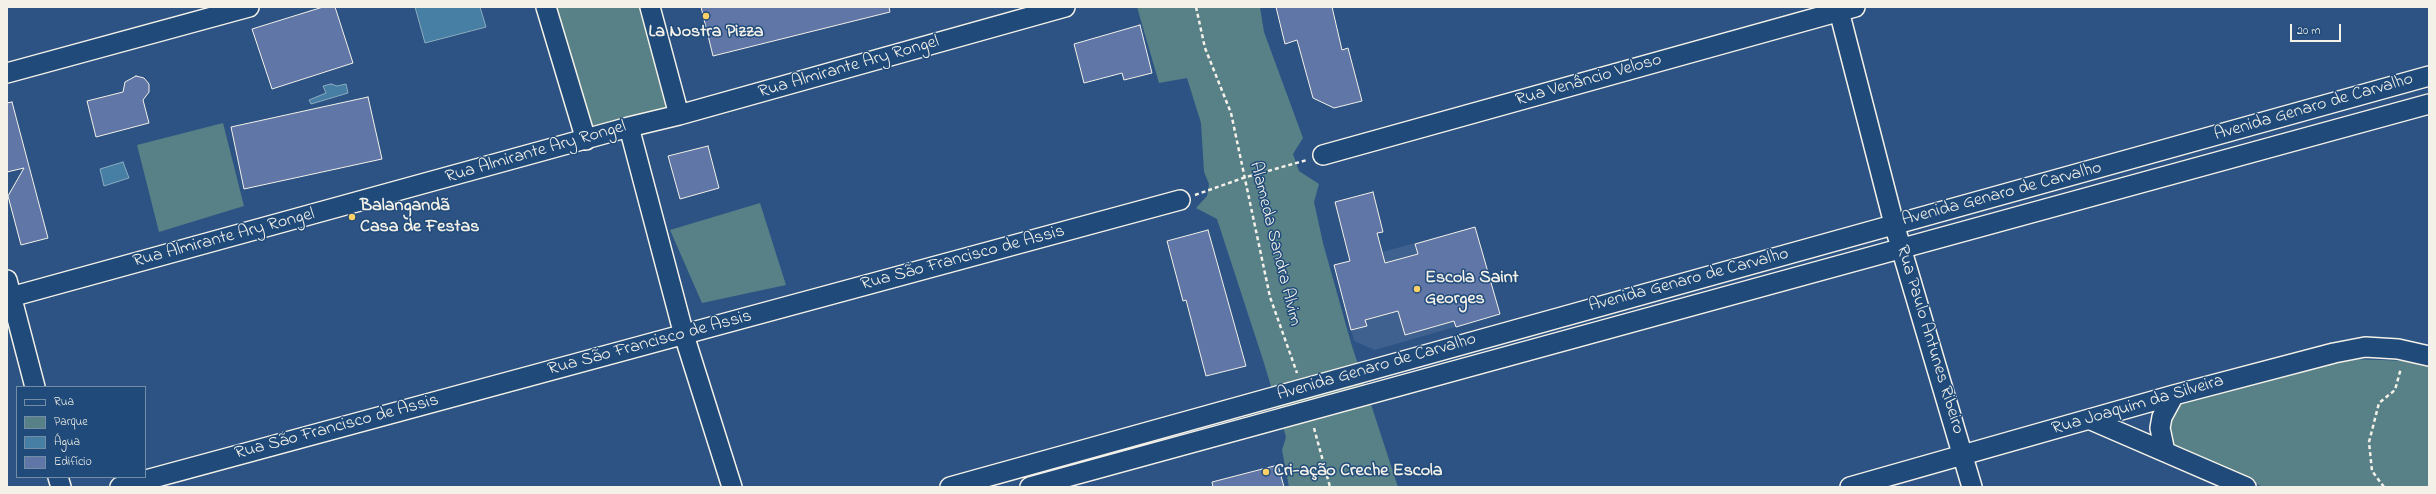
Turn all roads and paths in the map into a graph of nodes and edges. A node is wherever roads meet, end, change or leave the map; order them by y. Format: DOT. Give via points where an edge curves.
graph roads {
  1 [pos="250,7"];
  2 [pos="546,7"];
  3 [pos="650,7"];
  4 [pos="1065,7"];
  5 [pos="1196,7"];
  6 [pos="1844,8"];
  7 [pos="7,73"];
  8 [pos="2429,76"];
  9 [pos="2429,104"];
  10 [pos="679,115"];
  11 [pos="629,127"];
  12 [pos="586,140"];
  13 [pos="1323,156"];
  14 [pos="1243,178"];
  15 [pos="1180,200"];
  16 [pos="1894,224"];
  17 [pos="1901,248"];
  18 [pos="8,292"];
  19 [pos="684,335"];
  20 [pos="2429,356"];
  21 [pos="2401,360"];
  22 [pos="1357,373"];
  23 [pos="35,386"];
  24 [pos="1302,389"];
  25 [pos="1366,395"];
  26 [pos="2174,395"];
  27 [pos="1268,398"];
  28 [pos="1309,410"];
  29 [pos="1274,420"];
  30 [pos="2091,420"];
  31 [pos="2165,452"];
  32 [pos="1964,456"];
  33 [pos="120,487"];
  34 [pos="732,487"];
  35 [pos="950,487"];
  36 [pos="1030,487"];
  37 [pos="1330,487"];
  38 [pos="1850,487"];
  39 [pos="1972,487"];
  40 [pos="2246,487"];
  41 [pos="2384,487"];
  1 -- 7 [label="street"];
  2 -- 12 [label="street"];
  3 -- 10 [label="street"];
  4 -- 10 [label="street, Rua Almirante Ary Rongel"];
  5 -- 14 [label="path, Alameda Sandra Alvim" via="1205,48 1231,113"];
  6 -- 13 [label="street, Rua Venâncio Veloso"];
  6 -- 16 [label="street, Rua Paulo Antunes Ribeiro"];
  8 -- 16 [label="street, Avenida Genaro de Carvalho"];
  9 -- 17 [label="street, Avenida Genaro de Carvalho"];
  10 -- 11 [label="street, Rua Almirante Ary Rongel"];
  11 -- 12 [label="street, Rua Almirante Ary Rongel"];
  11 -- 19 [label="street"];
  12 -- 18 [label="street, Rua Almirante Ary Rongel"];
  13 -- 14 [label="path"];
  14 -- 15 [label="path"];
  14 -- 24 [label="path, Alameda Sandra Alvim" via="1270,297"];
  15 -- 19 [label="street, Rua São Francisco de Assis"];
  16 -- 17 [label="street, Rua Paulo Antunes Ribeiro"];
  16 -- 22 [label="street, Avenida Genaro de Carvalho"];
  17 -- 25 [label="street, Avenida Genaro de Carvalho"];
  17 -- 32 [label="street, Rua Paulo Antunes Ribeiro"];
  18 -- 23 [label="street"];
  19 -- 33 [label="street, Rua São Francisco de Assis"];
  19 -- 34 [label="street"];
  20 -- 26 [label="street, Rua Joaquim da Silveira" via="2398,349 2365,347"];
  21 -- 41 [label="path" via="2398,385 2380,403 2369,442 2372,472"];
  22 -- 24 [label="street, Avenida Genaro de Carvalho"];
  22 -- 25 [label="street" via="1353,378 1355,388 1360,394"];
  24 -- 27 [label="street, Avenida Genaro de Carvalho"];
  25 -- 28 [label="street, Avenida Genaro de Carvalho"];
  26 -- 30 [label="street, Rua Joaquim da Silveira"];
  26 -- 31 [label="street" via="2162,417 2160,428"];
  27 -- 29 [label="street" via="1276,400 1280,408 1278,417"];
  27 -- 35 [label="street, Avenida Genaro de Carvalho"];
  28 -- 29 [label="street, Avenida Genaro de Carvalho"];
  28 -- 37 [label="path"];
  29 -- 36 [label="street, Avenida Genaro de Carvalho"];
  30 -- 31 [label="street"];
  30 -- 32 [label="street, Rua Joaquim da Silveira"];
  31 -- 40 [label="street"];
  32 -- 38 [label="street, Rua Joaquim da Silveira"];
  32 -- 39 [label="street, Rua Paulo Antunes Ribeiro"];
}
